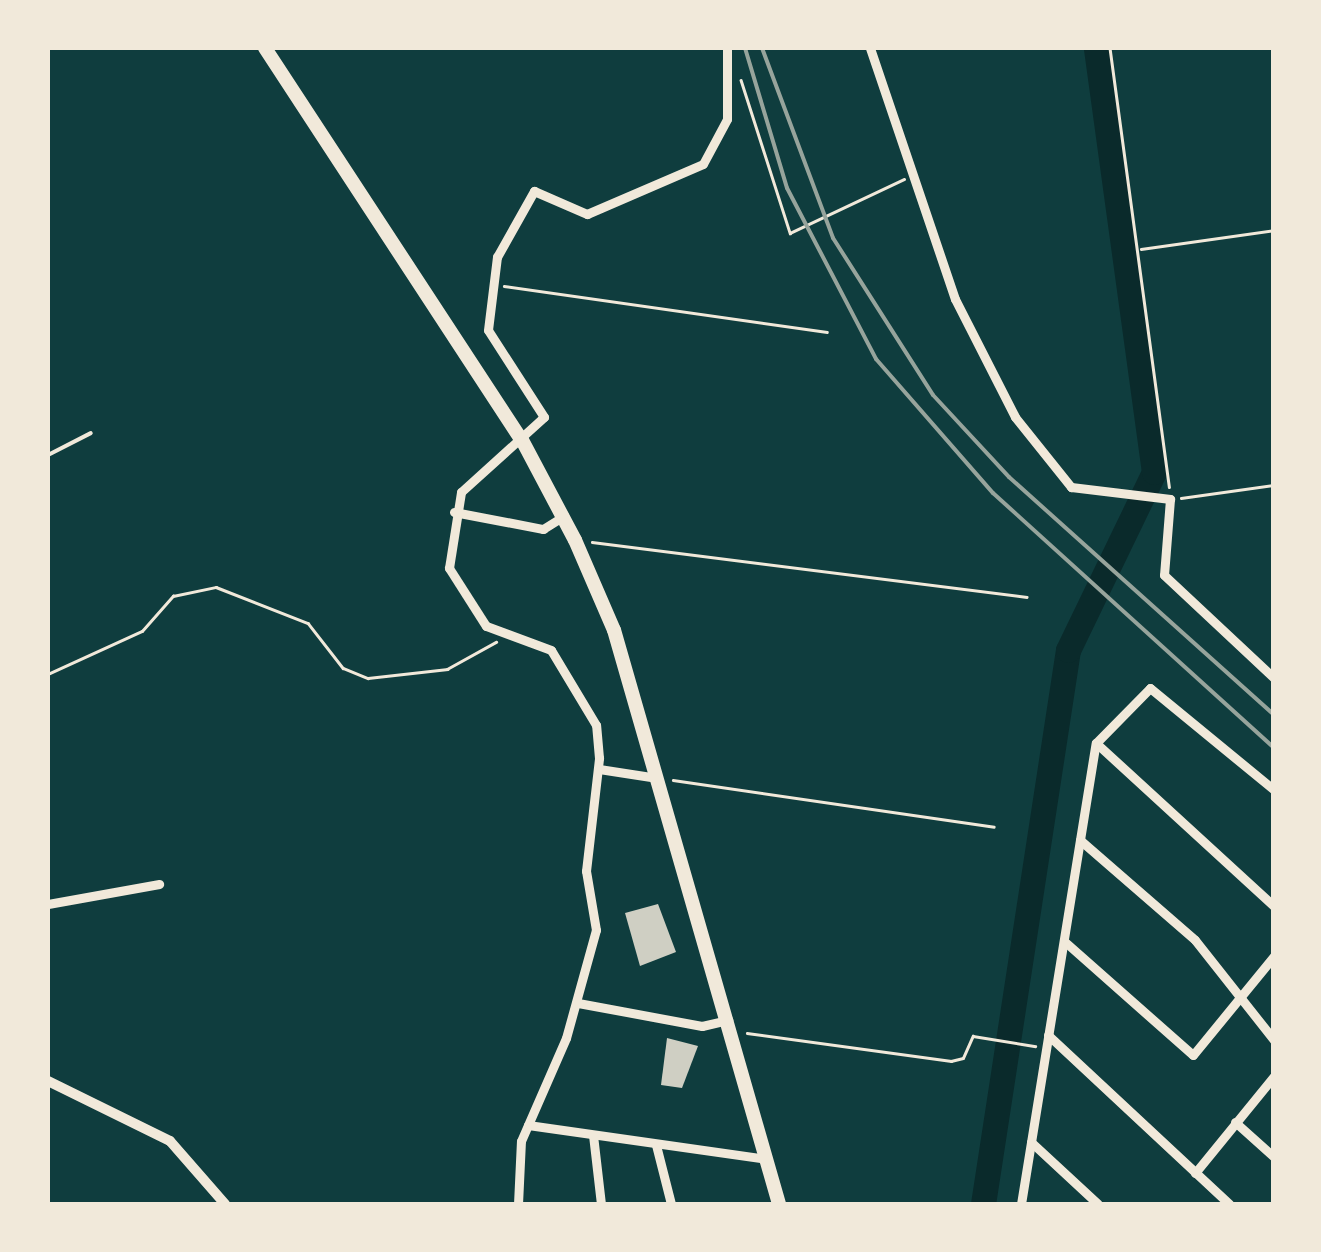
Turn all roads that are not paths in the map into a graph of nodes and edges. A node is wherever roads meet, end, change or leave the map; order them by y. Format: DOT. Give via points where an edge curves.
graph roads {
  1 [pos="265,48"];
  2 [pos="727,48"];
  3 [pos="870,48"];
  4 [pos="90,433"];
  5 [pos="522,440"];
  6 [pos="48,455"];
  7 [pos="454,512"];
  8 [pos="564,516"];
  9 [pos="1274,678"];
  10 [pos="1096,743"];
  11 [pos="598,769"];
  12 [pos="657,778"];
  13 [pos="1274,790"];
  14 [pos="1080,840"];
  15 [pos="159,884"];
  16 [pos="48,904"];
  17 [pos="1274,906"];
  18 [pos="1064,940"];
  19 [pos="1274,956"];
  20 [pos="578,1003"];
  21 [pos="1236,1003"];
  22 [pos="730,1028"];
  23 [pos="1048,1035"];
  24 [pos="1274,1040"];
  25 [pos="1274,1076"];
  26 [pos="48,1082"];
  27 [pos="1235,1122"];
  28 [pos="528,1125"];
  29 [pos="593,1135"];
  30 [pos="1031,1142"];
  31 [pos="656,1145"];
  32 [pos="1274,1157"];
  33 [pos="766,1159"];
  34 [pos="1196,1173"];
  35 [pos="225,1204"];
  36 [pos="518,1204"];
  37 [pos="601,1204"];
  38 [pos="672,1204"];
  39 [pos="779,1204"];
  40 [pos="1021,1204"];
  41 [pos="1098,1204"];
  42 [pos="1229,1204"];
  1 -- 5 [label="highway"];
  2 -- 5 [label="street" via="732,66 722,140 703,164 587,214 534,190 508,222 488,330 544,417"];
  3 -- 9 [label="street" via="976,347 1070,487 1170,500 1164,575"];
  4 -- 6 [label="lane"];
  5 -- 7 [label="street" via="476,474"];
  5 -- 8 [label="highway"];
  7 -- 8 [label="street" via="542,529"];
  7 -- 11 [label="street" via="448,542 457,592 504,634 552,650 596,725"];
  8 -- 12 [label="highway" via="614,630"];
  10 -- 13 [label="street" via="1150,688"];
  10 -- 14 [label="street"];
  10 -- 17 [label="street"];
  11 -- 12 [label="street"];
  11 -- 20 [label="street" via="586,871 596,930"];
  12 -- 22 [label="highway"];
  14 -- 18 [label="street"];
  14 -- 21 [label="street" via="1194,940"];
  15 -- 16 [label="street"];
  18 -- 21 [label="street" via="1193,1056"];
  18 -- 23 [label="street"];
  19 -- 21 [label="street"];
  20 -- 22 [label="street"];
  20 -- 28 [label="street"];
  21 -- 24 [label="street"];
  22 -- 33 [label="highway"];
  23 -- 30 [label="street"];
  23 -- 34 [label="street"];
  25 -- 27 [label="street"];
  26 -- 35 [label="street" via="170,1141"];
  27 -- 32 [label="street"];
  27 -- 34 [label="street"];
  28 -- 29 [label="street"];
  28 -- 36 [label="street" via="516,1168"];
  29 -- 31 [label="street"];
  29 -- 37 [label="street"];
  30 -- 40 [label="street"];
  30 -- 41 [label="street"];
  31 -- 33 [label="street"];
  31 -- 38 [label="street"];
  33 -- 39 [label="highway"];
  34 -- 42 [label="street"];
}
